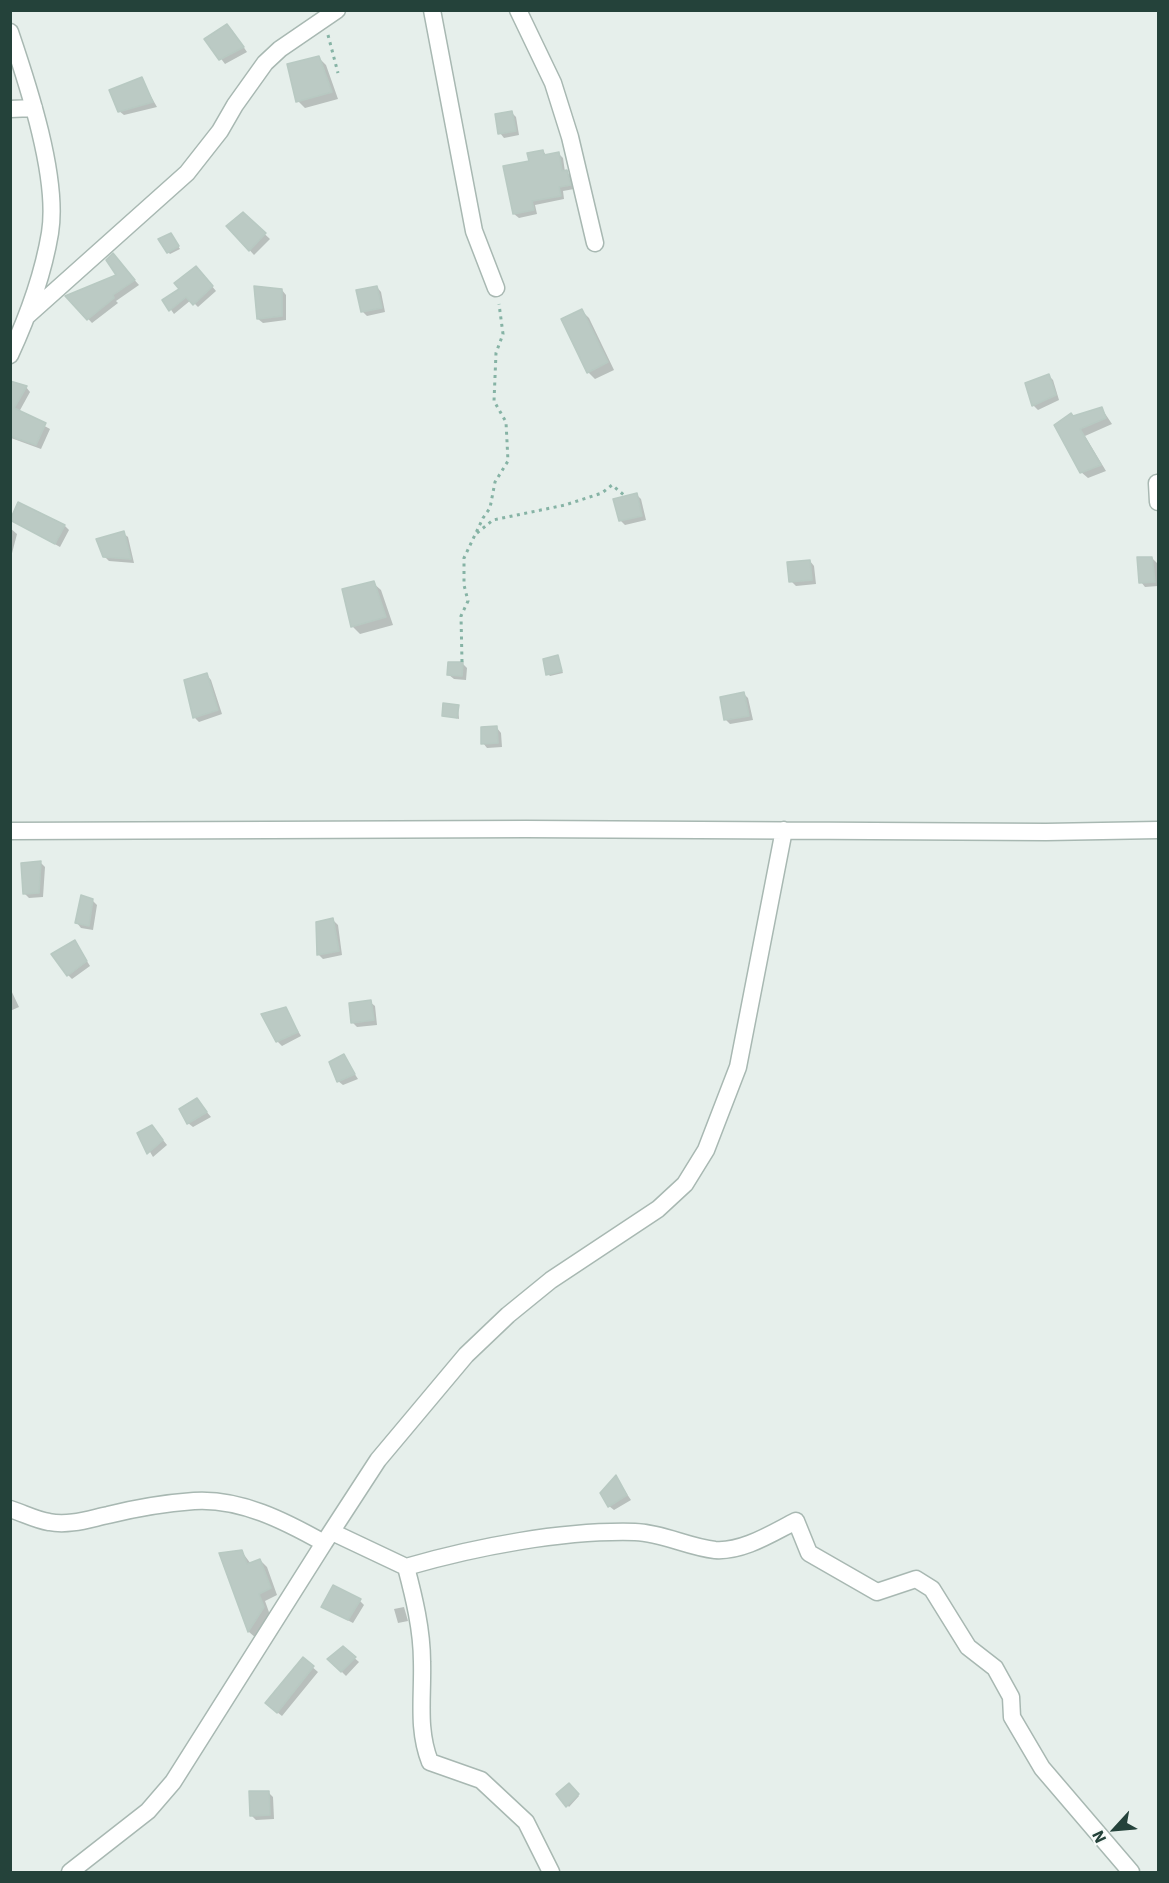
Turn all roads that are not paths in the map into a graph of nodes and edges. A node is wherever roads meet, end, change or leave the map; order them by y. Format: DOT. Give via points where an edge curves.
graph roads {
  1 [pos="432,10"];
  2 [pos="518,10"];
  3 [pos="332,14"];
  4 [pos="10,32"];
  5 [pos="34,108"];
  6 [pos="10,109"];
  7 [pos="595,243"];
  8 [pos="496,288"];
  9 [pos="27,316"];
  10 [pos="10,355"];
  11 [pos="1157,483"];
  12 [pos="1158,502"];
  13 [pos="784,830"];
  14 [pos="1158,830"];
  15 [pos="10,831"];
  16 [pos="10,1509"];
  17 [pos="328,1537"];
  18 [pos="405,1567"];
  19 [pos="70,1872"];
  20 [pos="551,1872"];
  21 [pos="1131,1872"];
  1 -- 8 [label="street" via="474,231"];
  2 -- 7 [label="street" via="553,83"];
  3 -- 9 [label="street" via="265,63 210,147 187,173"];
  4 -- 5 [label="street"];
  5 -- 6 [label="street"];
  5 -- 9 [label="street" via="51,203 51,232"];
  9 -- 10 [label="street"];
  11 -- 12 [label="street"];
  13 -- 14 [label="street"];
  13 -- 15 [label="street"];
  13 -- 17 [label="street" via="738,1067 706,1150 691,1175 658,1209 550,1280 473,1348 378,1460"];
  16 -- 17 [label="street" via="66,1523 196,1501 214,1502 252,1510"];
  17 -- 18 [label="street"];
  17 -- 19 [label="street" via="172,1782 148,1811"];
  18 -- 20 [label="street" via="413,1592 423,1660 421,1726 430,1762 481,1780 526,1822"];
  18 -- 21 [label="street" via="483,1548 579,1535 636,1532 715,1550 736,1549 796,1521 809,1553 877,1592 916,1579 932,1589 968,1647 995,1668 1011,1697 1012,1717 1042,1768"];
}
